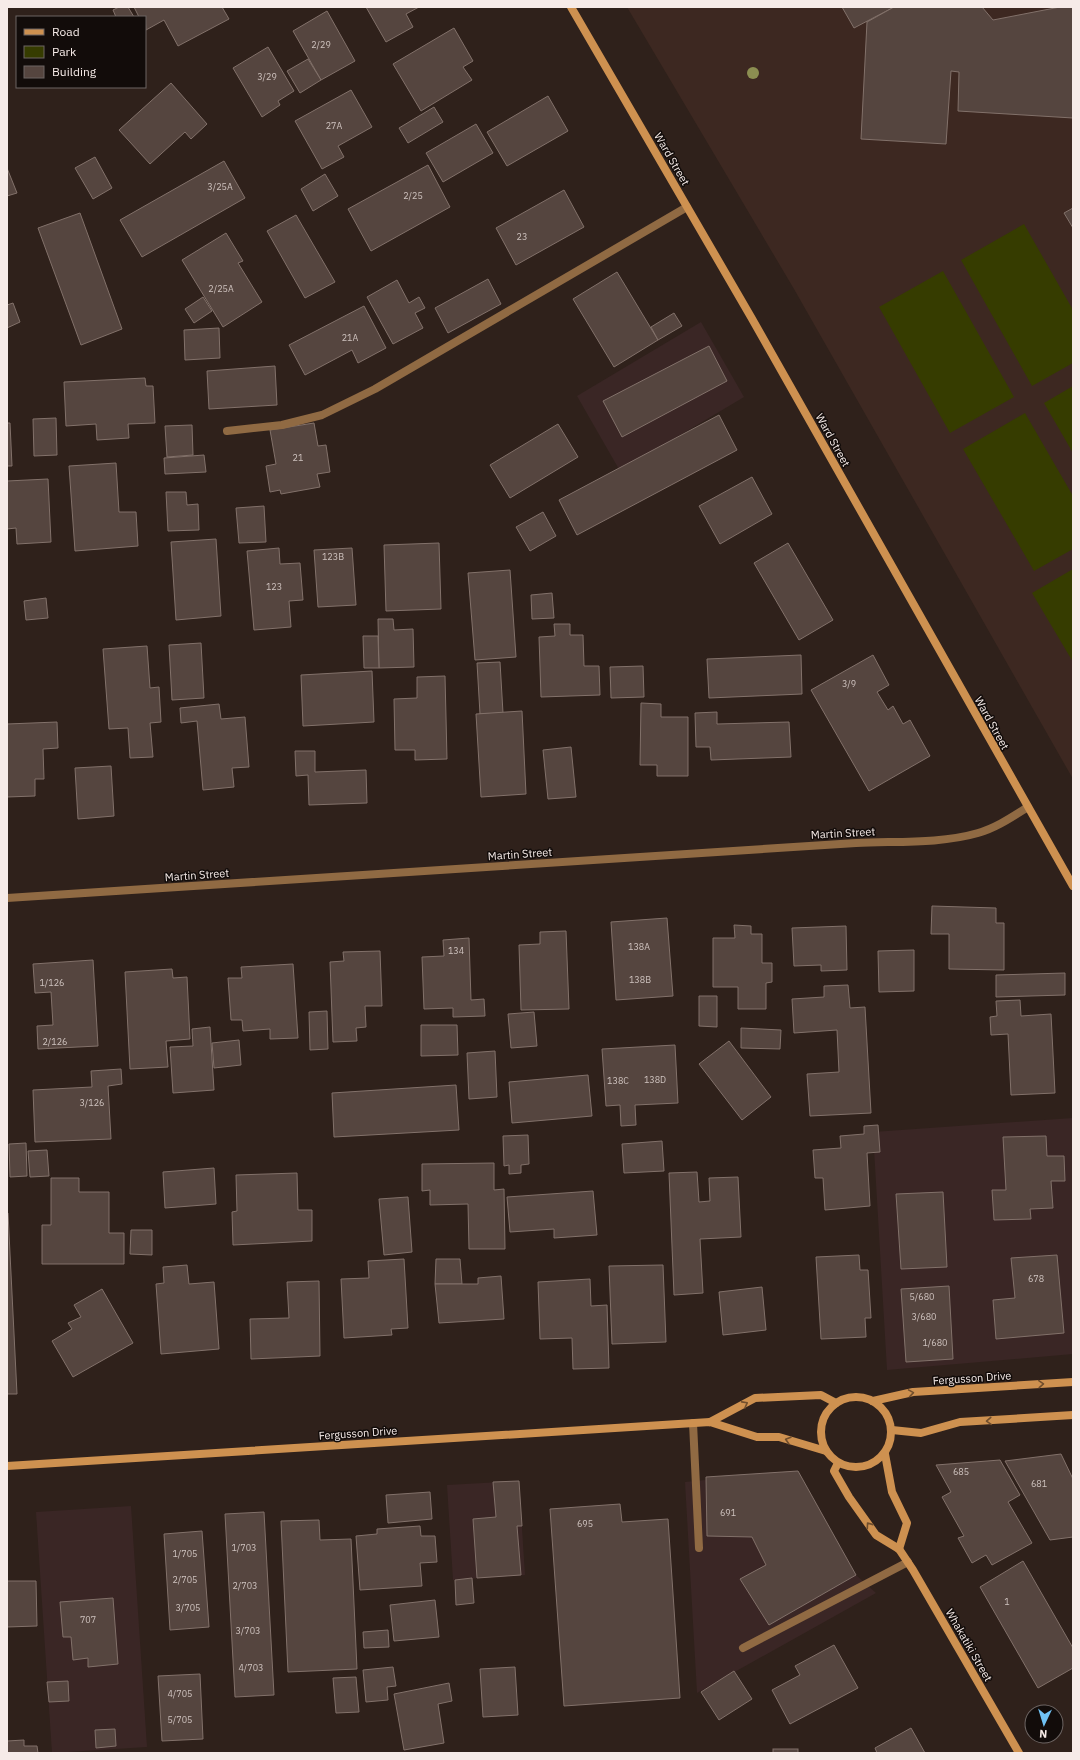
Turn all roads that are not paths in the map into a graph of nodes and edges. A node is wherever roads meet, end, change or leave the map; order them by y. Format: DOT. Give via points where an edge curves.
graph roads {
  1 [pos="571,7"];
  2 [pos="687,208"];
  3 [pos="228,431"];
  4 [pos="1028,807"];
  5 [pos="1073,885"];
  6 [pos="7,898"];
  7 [pos="1073,1382"];
  8 [pos="873,1401"];
  9 [pos="836,1403"];
  10 [pos="1073,1415"];
  11 [pos="710,1422"];
  12 [pos="693,1423"];
  13 [pos="892,1430"];
  14 [pos="826,1451"];
  15 [pos="885,1454"];
  16 [pos="838,1463"];
  17 [pos="7,1466"];
  18 [pos="699,1548"];
  19 [pos="898,1549"];
  20 [pos="908,1562"];
  21 [pos="743,1648"];
  22 [pos="1019,1753"];
  1 -- 2 [label="main road, Ward Street"];
  2 -- 3 [label="street" via="375,389 322,415 282,425"];
  2 -- 4 [label="main road, Ward Street"];
  4 -- 5 [label="main road, Ward Street"];
  4 -- 6 [label="street, Martin Street" via="979,833 945,840 856,843"];
  8 -- 7 [label="main road, Fergusson Drive, one-way" via="913,1392"];
  8 -- 9 [label="main road" via="854,1397"];
  8 -- 13 [label="main road" via="886,1413"];
  11 -- 9 [label="main road, Fergusson Drive, one-way" via="755,1398 821,1395"];
  9 -- 14 [label="main road" via="823,1420 821,1441"];
  10 -- 13 [label="main road, one-way" via="960,1422 921,1433"];
  11 -- 12 [label="main road, Fergusson Drive"];
  14 -- 11 [label="main road, Fergusson Drive, one-way" via="779,1437 757,1437"];
  12 -- 17 [label="main road, Fergusson Drive"];
  12 -- 18 [label="street"];
  13 -- 15 [label="main road" via="892,1439"];
  14 -- 16 [label="main road"];
  15 -- 16 [label="main road" via="871,1465 854,1468"];
  15 -- 19 [label="main road" via="892,1492 907,1523"];
  19 -- 16 [label="main road, Whakatiki Street, one-way" via="876,1535 849,1497 834,1471"];
  19 -- 20 [label="main road, Whakatiki Street"];
  20 -- 21 [label="street"];
  20 -- 22 [label="main road, Whakatiki Street"];
}
